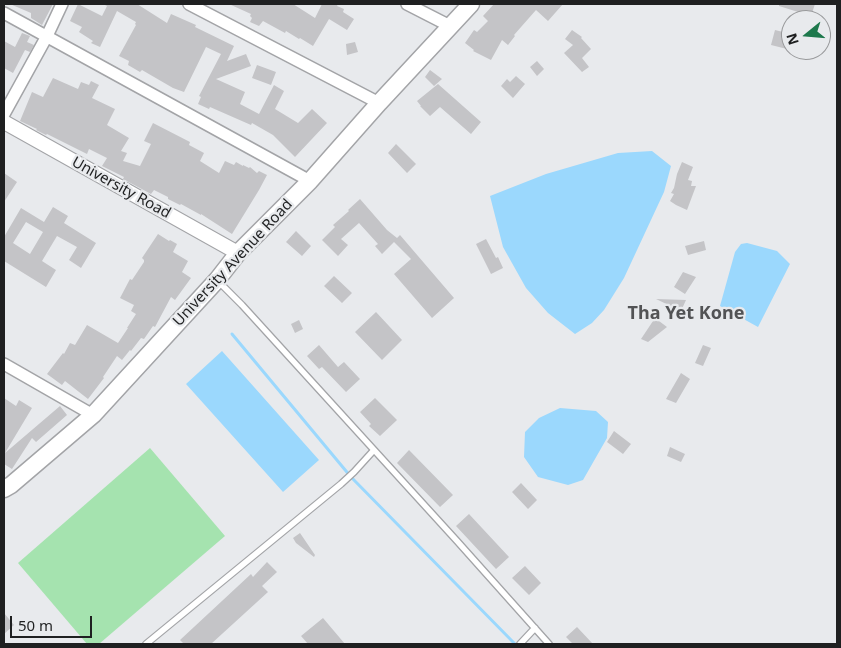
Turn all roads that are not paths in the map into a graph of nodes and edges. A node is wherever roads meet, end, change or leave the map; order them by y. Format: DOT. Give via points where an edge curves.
graph roads {
  1 [pos="62,4"];
  2 [pos="189,4"];
  3 [pos="408,4"];
  4 [pos="471,4"];
  5 [pos="4,13"];
  6 [pos="450,26"];
  7 [pos="46,36"];
  8 [pos="378,103"];
  9 [pos="4,114"];
  10 [pos="4,122"];
  11 [pos="310,181"];
  12 [pos="238,254"];
  13 [pos="217,280"];
  14 [pos="4,364"];
  15 [pos="93,415"];
  16 [pos="374,450"];
  17 [pos="6,485"];
  18 [pos="534,628"];
  19 [pos="146,644"];
  20 [pos="520,644"];
  21 [pos="549,644"];
  1 -- 7 [label="street"];
  2 -- 8 [label="street"];
  3 -- 6 [label="street"];
  4 -- 6 [label="main road, University Avenue Road"];
  5 -- 7 [label="street"];
  6 -- 8 [label="main road, University Avenue Road"];
  7 -- 9 [label="street"];
  7 -- 11 [label="street"];
  8 -- 11 [label="main road, University Avenue Road"];
  10 -- 12 [label="street, University Road"];
  11 -- 12 [label="main road, University Avenue Road"];
  12 -- 13 [label="main road, University Avenue Road"];
  13 -- 15 [label="main road, University Avenue Road"];
  13 -- 16 [label="lane"];
  14 -- 15 [label="street"];
  15 -- 17 [label="main road, University Avenue Road"];
  16 -- 18 [label="lane"];
  16 -- 19 [label="lane" via="341,484"];
  18 -- 20 [label="lane"];
  18 -- 21 [label="lane"];
}
